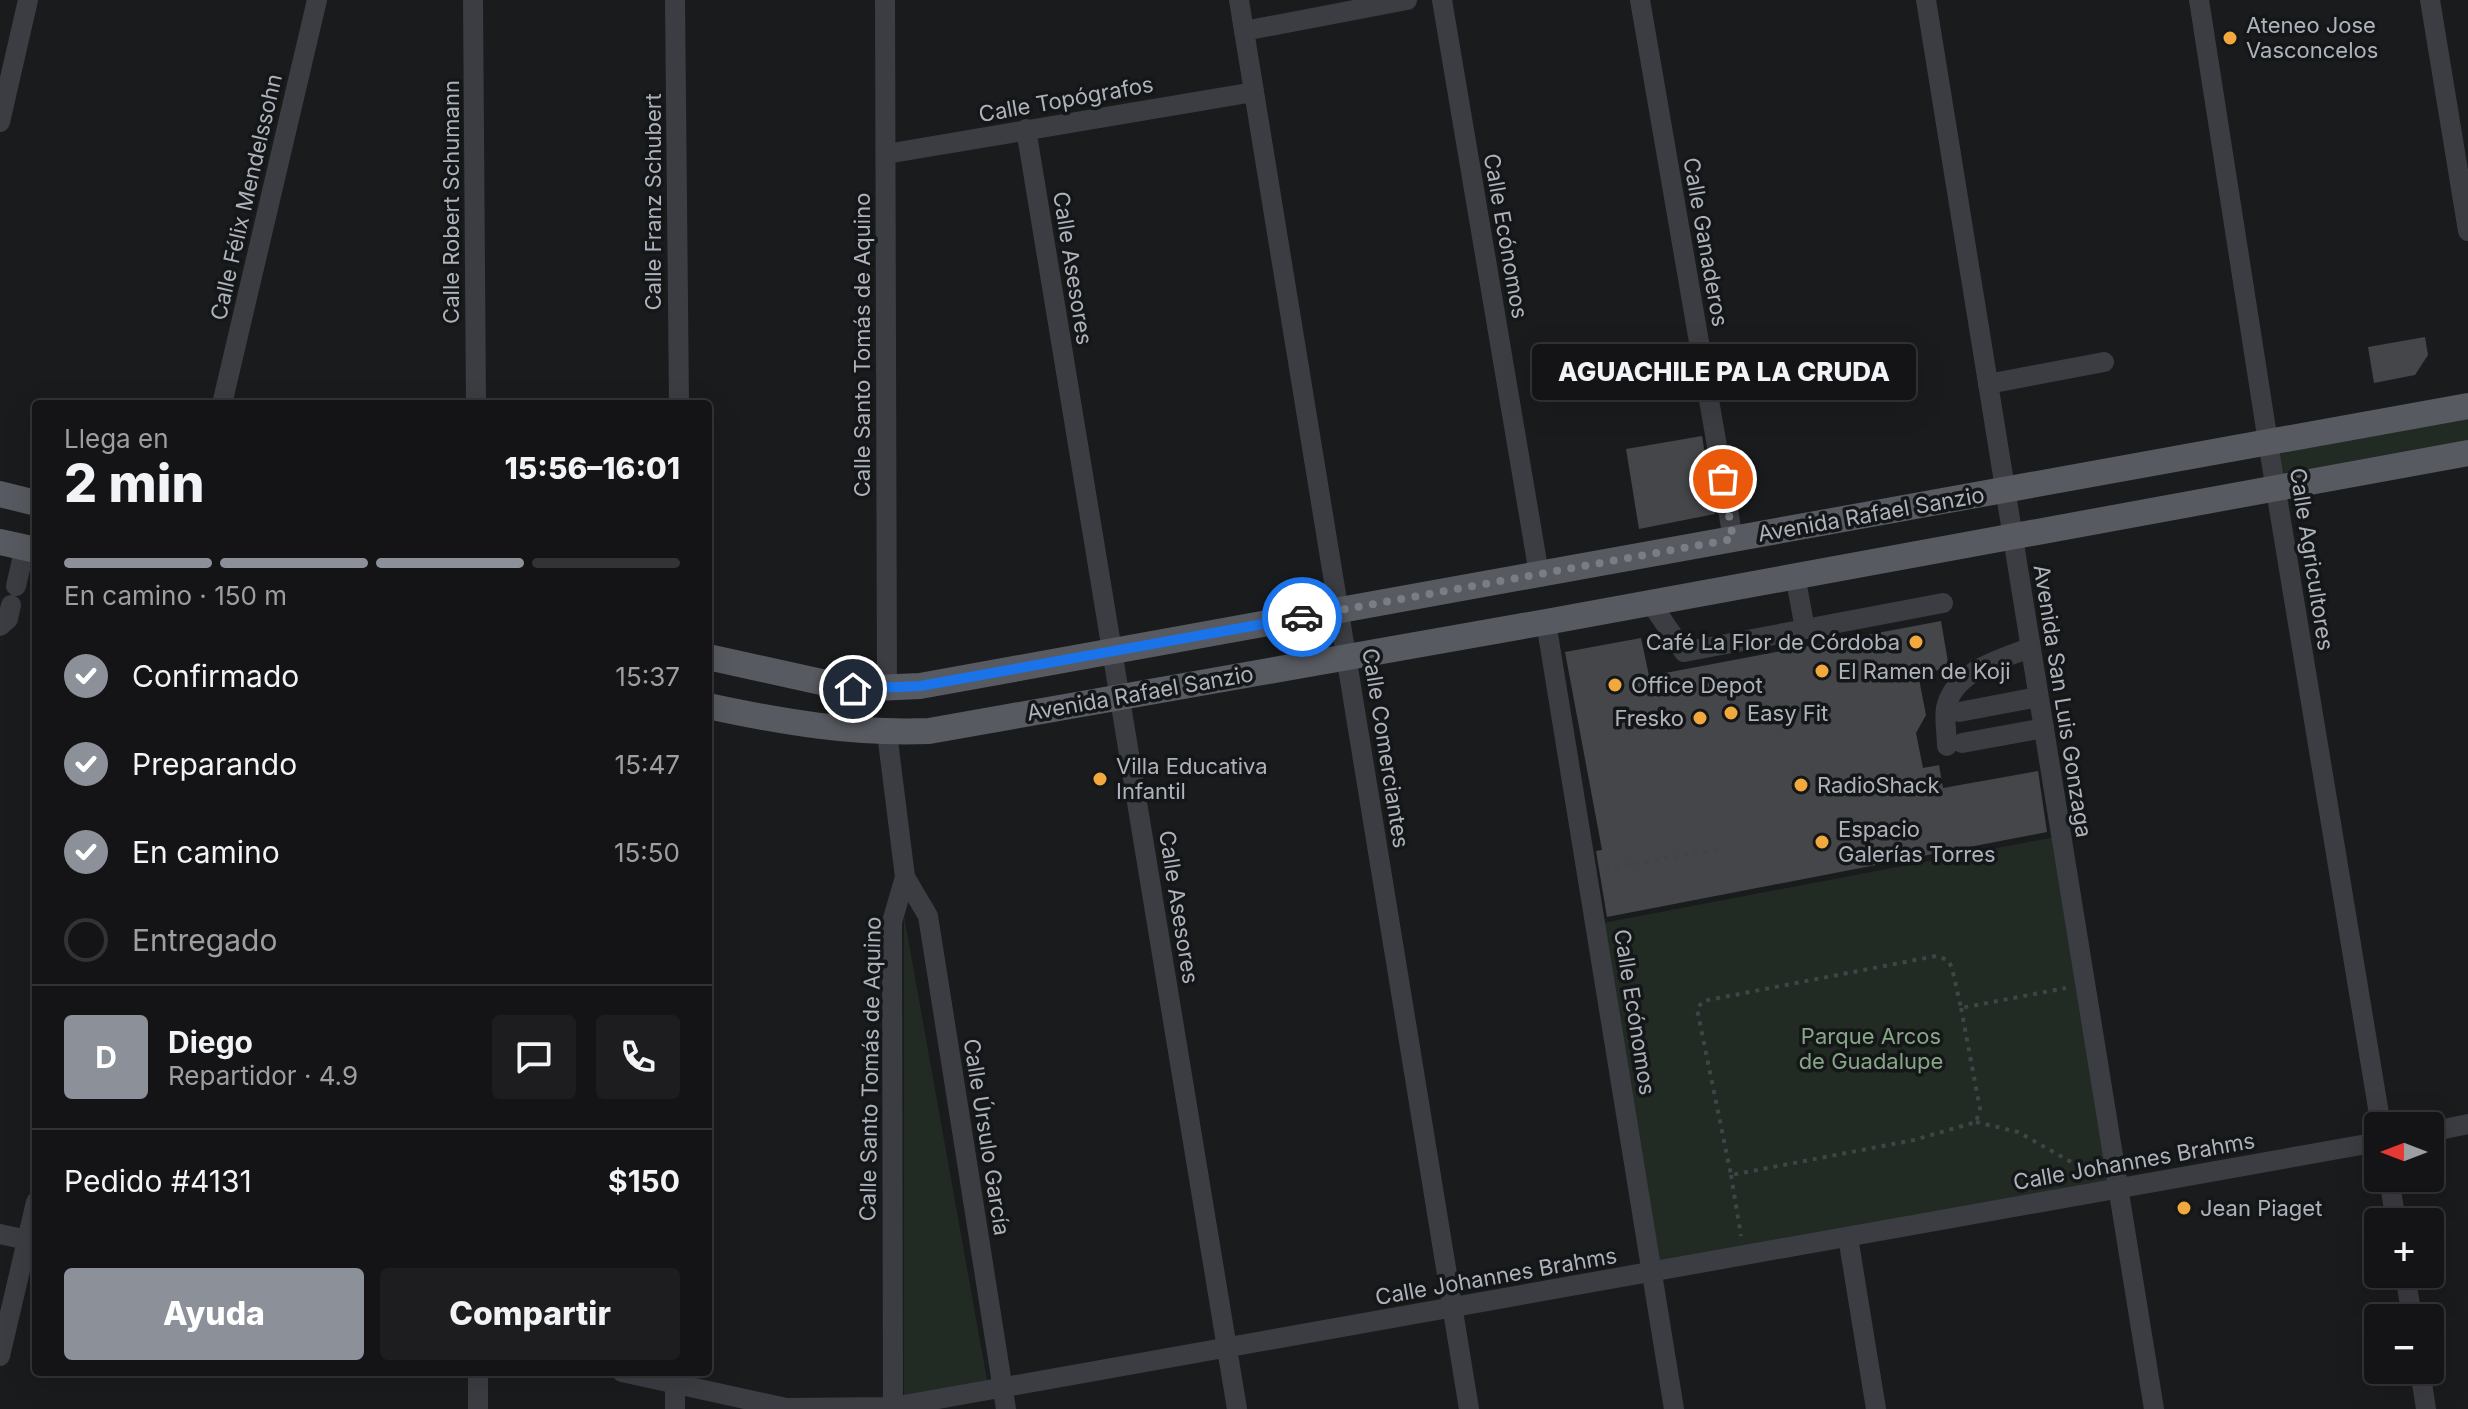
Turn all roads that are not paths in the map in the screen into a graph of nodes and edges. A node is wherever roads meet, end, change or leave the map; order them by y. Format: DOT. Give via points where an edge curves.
graph roads {
  1 [pos="28,0"];
  2 [pos="317,0"];
  3 [pos="473,0"];
  4 [pos="675,0"];
  5 [pos="885,0"];
  6 [pos="1239,0"];
  7 [pos="1407,0"];
  8 [pos="1442,0"];
  9 [pos="1640,0"];
  10 [pos="1926,0"];
  11 [pos="2199,0"];
  12 [pos="2430,0"];
  13 [pos="1244,31"];
  14 [pos="1254,92"];
  15 [pos="0,122"];
  16 [pos="1026,129"];
  17 [pos="886,154"];
  18 [pos="2468,231"];
  19 [pos="2104,362"];
  20 [pos="1988,384"];
  21 [pos="223,400"];
  22 [pos="476,400"];
  23 [pos="679,400"];
  24 [pos="2468,406"];
  25 [pos="2268,442"];
  26 [pos="2468,453"];
  27 [pos="2275,487"];
  28 [pos="2005,490"];
  29 [pos="0,494"];
  30 [pos="32,502"];
  31 [pos="2011,535"];
  32 [pos="1733,539"];
  33 [pos="20,546"];
  34 [pos="1539,574"];
  35 [pos="1795,575"];
  36 [pos="1651,603"];
  37 [pos="1943,603"];
  38 [pos="1340,610"];
  39 [pos="1546,622"];
  40 [pos="0,626"];
  41 [pos="1805,629"];
  42 [pos="2030,648"];
  43 [pos="1112,650"];
  44 [pos="1347,656"];
  45 [pos="712,658"];
  46 [pos="887,690"];
  47 [pos="1119,697"];
  48 [pos="2038,697"];
  49 [pos="712,707"];
  50 [pos="1959,712"];
  51 [pos="2044,728"];
  52 [pos="887,733"];
  53 [pos="905,877"];
  54 [pos="2379,1112"];
  55 [pos="2468,1124"];
  56 [pos="2444,1129"];
  57 [pos="2364,1144"];
  58 [pos="2118,1188"];
  59 [pos="0,1234"];
  60 [pos="1848,1237"];
  61 [pos="32,1241"];
  62 [pos="1652,1273"];
  63 [pos="1452,1307"];
  64 [pos="1227,1347"];
  65 [pos="0,1356"];
  66 [pos="478,1376"];
  67 [pos="675,1378"];
  68 [pos="2422,1384"];
  69 [pos="1004,1399"];
  70 [pos="893,1408"];
  71 [pos="478,1409"];
  72 [pos="675,1409"];
  73 [pos="1237,1409"];
  74 [pos="1469,1409"];
  75 [pos="1674,1409"];
  76 [pos="1876,1409"];
  77 [pos="2154,1409"];
  78 [pos="2426,1409"];
  1 -- 15 [label="street"];
  2 -- 21 [label="street, Calle Félix Mendelssohn"];
  3 -- 22 [label="street, Calle Robert Schumann"];
  4 -- 23 [label="street, Calle Franz Schubert"];
  5 -- 17 [label="street, Calle Santo Tomás de Aquino"];
  6 -- 13 [label="street, Calle Comerciantes"];
  7 -- 13 [label="street"];
  8 -- 34 [label="street, Calle Ecónomos"];
  9 -- 32 [label="street, Calle Ganaderos"];
  10 -- 20 [label="street, Avenida San Luis Gonzaga"];
  11 -- 25 [label="street, Calle Agricultores"];
  12 -- 18 [label="street"];
  13 -- 14 [label="street, Calle Comerciantes"];
  14 -- 16 [label="street, Calle Topógrafos"];
  14 -- 38 [label="street, Calle Comerciantes"];
  16 -- 17 [label="street, Calle Topógrafos"];
  16 -- 43 [label="street, Calle Asesores"];
  17 -- 46 [label="street, Calle Santo Tomás de Aquino"];
  19 -- 20 [label="street"];
  20 -- 28 [label="street, Avenida San Luis Gonzaga"];
  24 -- 25 [label="main road, Avenida Rafael Sanzio"];
  25 -- 27 [label="street, Calle Agricultores"];
  25 -- 28 [label="main road, Avenida Rafael Sanzio"];
  26 -- 27 [label="main road, Avenida Rafael Sanzio"];
  27 -- 31 [label="main road, Avenida Rafael Sanzio"];
  27 -- 54 [label="street, Calle Agricultores"];
  28 -- 31 [label="street, Avenida San Luis Gonzaga"];
  28 -- 32 [label="main road, Avenida Rafael Sanzio"];
  29 -- 30 [label="main road"];
  31 -- 35 [label="main road, Avenida Rafael Sanzio"];
  31 -- 42 [label="street, Avenida San Luis Gonzaga"];
  32 -- 34 [label="main road, Avenida Rafael Sanzio"];
  33 -- 40 [label="street" via="14,595 8,619"];
  34 -- 38 [label="main road, Avenida Rafael Sanzio"];
  35 -- 36 [label="main road, Avenida Rafael Sanzio"];
  35 -- 41 [label="street"];
  36 -- 39 [label="main road, Avenida Rafael Sanzio"];
  36 -- 41 [label="street" via="1684,652"];
  37 -- 41 [label="street"];
  38 -- 43 [label="main road, Avenida Rafael Sanzio"];
  38 -- 44 [label="street, Calle Comerciantes"];
  39 -- 44 [label="main road, Avenida Rafael Sanzio"];
  39 -- 62 [label="street, Calle Ecónomos"];
  42 -- 48 [label="street, Avenida San Luis Gonzaga"];
  42 -- 51 [label="street" via="1990,663 1956,686 1946,708 1955,744"];
  43 -- 46 [label="main road, Avenida Rafael Sanzio"];
  43 -- 47 [label="street, Calle Asesores"];
  44 -- 47 [label="main road, Avenida Rafael Sanzio"];
  44 -- 63 [label="street, Calle Comerciantes"];
  45 -- 46 [label="main road, Avenida Rafael Sanzio" via="818,683"];
  47 -- 52 [label="main road, Avenida Rafael Sanzio" via="929,731"];
  47 -- 64 [label="street, Calle Asesores"];
  48 -- 50 [label="street"];
  48 -- 51 [label="street, Avenida San Luis Gonzaga"];
  49 -- 52 [label="main road, Avenida Rafael Sanzio" via="826,728"];
  51 -- 58 [label="street, Avenida San Luis Gonzaga"];
  52 -- 53 [label="street, Calle Santo Tomás de Aquino"];
  53 -- 69 [label="street, Calle Úrsulo García" via="928,916"];
  53 -- 70 [label="street, Calle Santo Tomás de Aquino" via="892,922"];
  55 -- 56 [label="street"];
  57 -- 58 [label="street, Calle Johannes Brahms"];
  58 -- 60 [label="street, Calle Johannes Brahms"];
  58 -- 77 [label="street, Avenida San Luis Gonzaga"];
  59 -- 61 [label="street"];
  60 -- 62 [label="street, Calle Johannes Brahms"];
  60 -- 76 [label="street"];
  61 -- 65 [label="street"];
  62 -- 63 [label="street, Calle Johannes Brahms"];
  62 -- 75 [label="street, Calle Ecónomos"];
  63 -- 64 [label="street, Calle Johannes Brahms"];
  63 -- 74 [label="street, Calle Comerciantes"];
  64 -- 69 [label="street, Calle Johannes Brahms"];
  64 -- 73 [label="street, Calle Asesores"];
  66 -- 71 [label="street"];
  67 -- 70 [label="street, Calle Johannes Brahms" via="786,1408"];
  67 -- 72 [label="street"];
  68 -- 78 [label="street"];
  69 -- 70 [label="street, Calle Johannes Brahms"];
}
